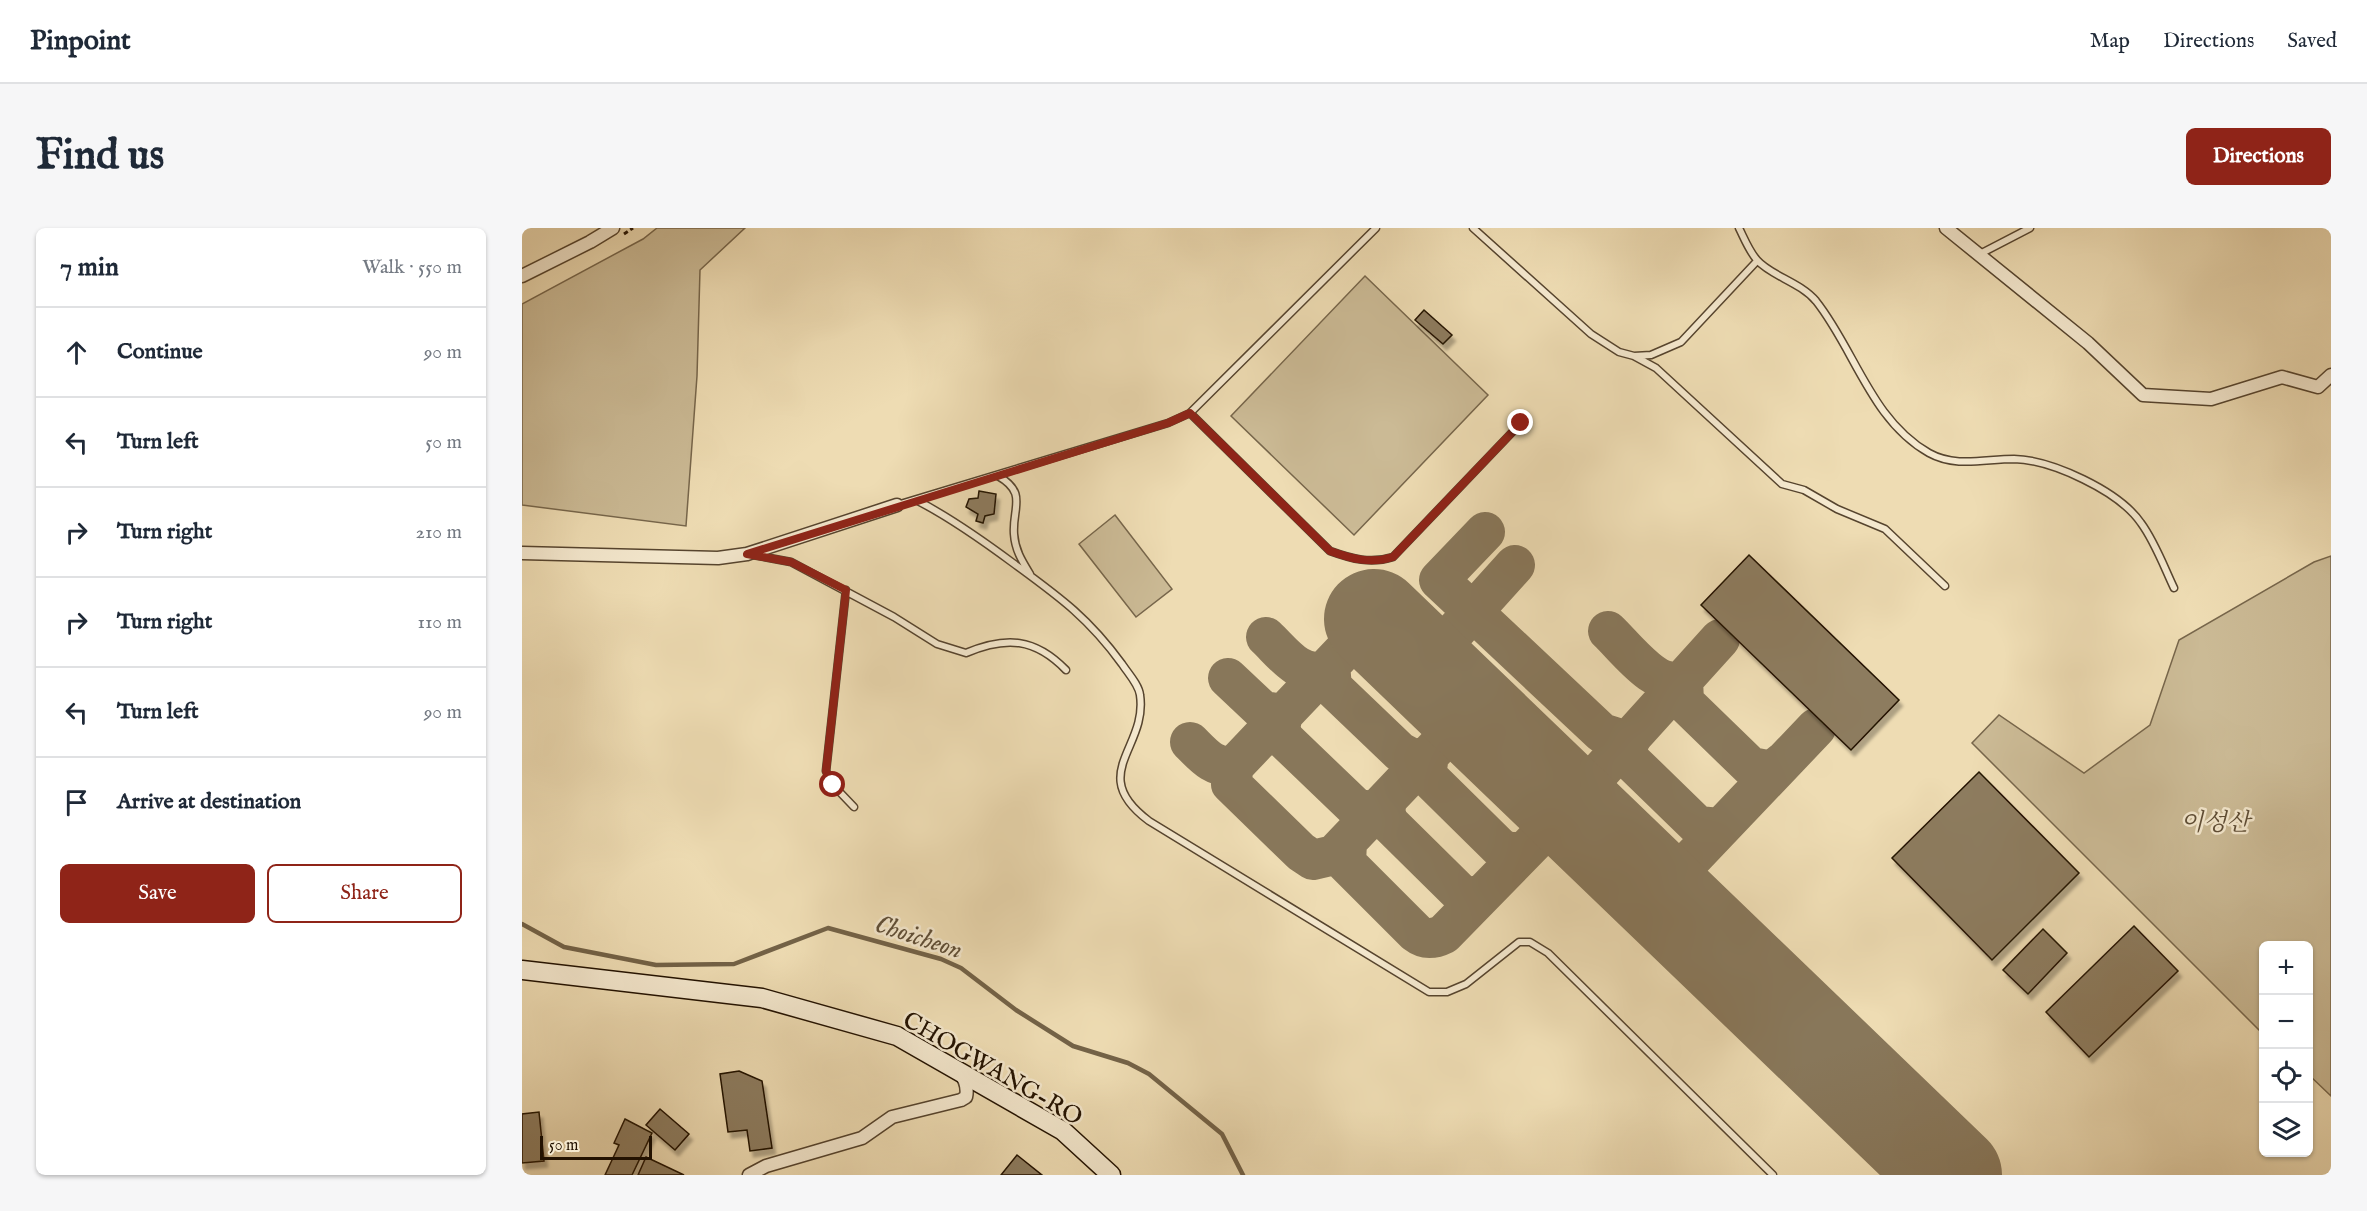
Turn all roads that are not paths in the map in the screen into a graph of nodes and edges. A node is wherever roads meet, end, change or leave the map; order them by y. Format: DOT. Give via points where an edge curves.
graph roads {
  1 [pos="614,228"];
  2 [pos="1376,228"];
  3 [pos="1473,228"];
  4 [pos="1738,228"];
  5 [pos="1946,228"];
  6 [pos="2030,228"];
  7 [pos="1977,255"];
  8 [pos="1757,261"];
  9 [pos="522,276"];
  10 [pos="1634,357"];
  11 [pos="2331,375"];
  12 [pos="1190,413"];
  13 [pos="1521,423"];
  14 [pos="998,476"];
  15 [pos="918,501"];
  16 [pos="897,505"];
  17 [pos="522,553"];
  18 [pos="747,554"];
  19 [pos="1032,577"];
  20 [pos="1945,586"];
  21 [pos="2174,588"];
  22 [pos="846,590"];
  23 [pos="1066,670"];
  24 [pos="854,807"];
  25 [pos="522,970"];
  26 [pos="958,1071"];
  27 [pos="749,1175"];
  28 [pos="1111,1175"];
  29 [pos="1773,1175"];
  1 -- 9 [label="street"];
  2 -- 12 [label="lane"];
  3 -- 10 [label="lane" via="1591,334"];
  4 -- 8 [label="lane"];
  5 -- 7 [label="street"];
  6 -- 7 [label="lane"];
  7 -- 11 [label="street" via="2088,343 2143,395 2211,399 2282,377 2318,387"];
  8 -- 10 [label="lane" via="1681,342 1651,355"];
  8 -- 21 [label="lane" via="1813,298 1842,337 1862,381 1913,441 1940,458 2029,461 2103,490 2143,524"];
  10 -- 20 [label="lane" via="1656,369 1782,484 1885,529"];
  12 -- 13 [label="lane" via="1330,551 1351,559 1379,561 1393,557"];
  12 -- 14 [label="lane"];
  14 -- 15 [label="lane"];
  14 -- 19 [label="lane" via="1013,487 1017,496 1017,550"];
  15 -- 16 [label="lane"];
  15 -- 19 [label="lane"];
  16 -- 18 [label="street"];
  17 -- 18 [label="street" via="718,558"];
  18 -- 22 [label="lane" via="791,562"];
  19 -- 29 [label="lane" via="1076,609 1106,642 1140,694 1139,716 1122,765 1121,787 1129,806 1429,992 1447,992 1466,984 1519,942 1530,942 1548,952"];
  22 -- 23 [label="lane" via="937,644 966,653 988,643 1020,641 1051,654"];
  22 -- 24 [label="lane" via="826,771 833,785"];
  25 -- 26 [label="street, CHOGWANG-RO" via="762,998 897,1036"];
  26 -- 27 [label="street" via="967,1087 966,1097 961,1100 892,1116 862,1138 766,1166"];
  26 -- 28 [label="street, CHOGWANG-RO" via="1064,1131"];
}
